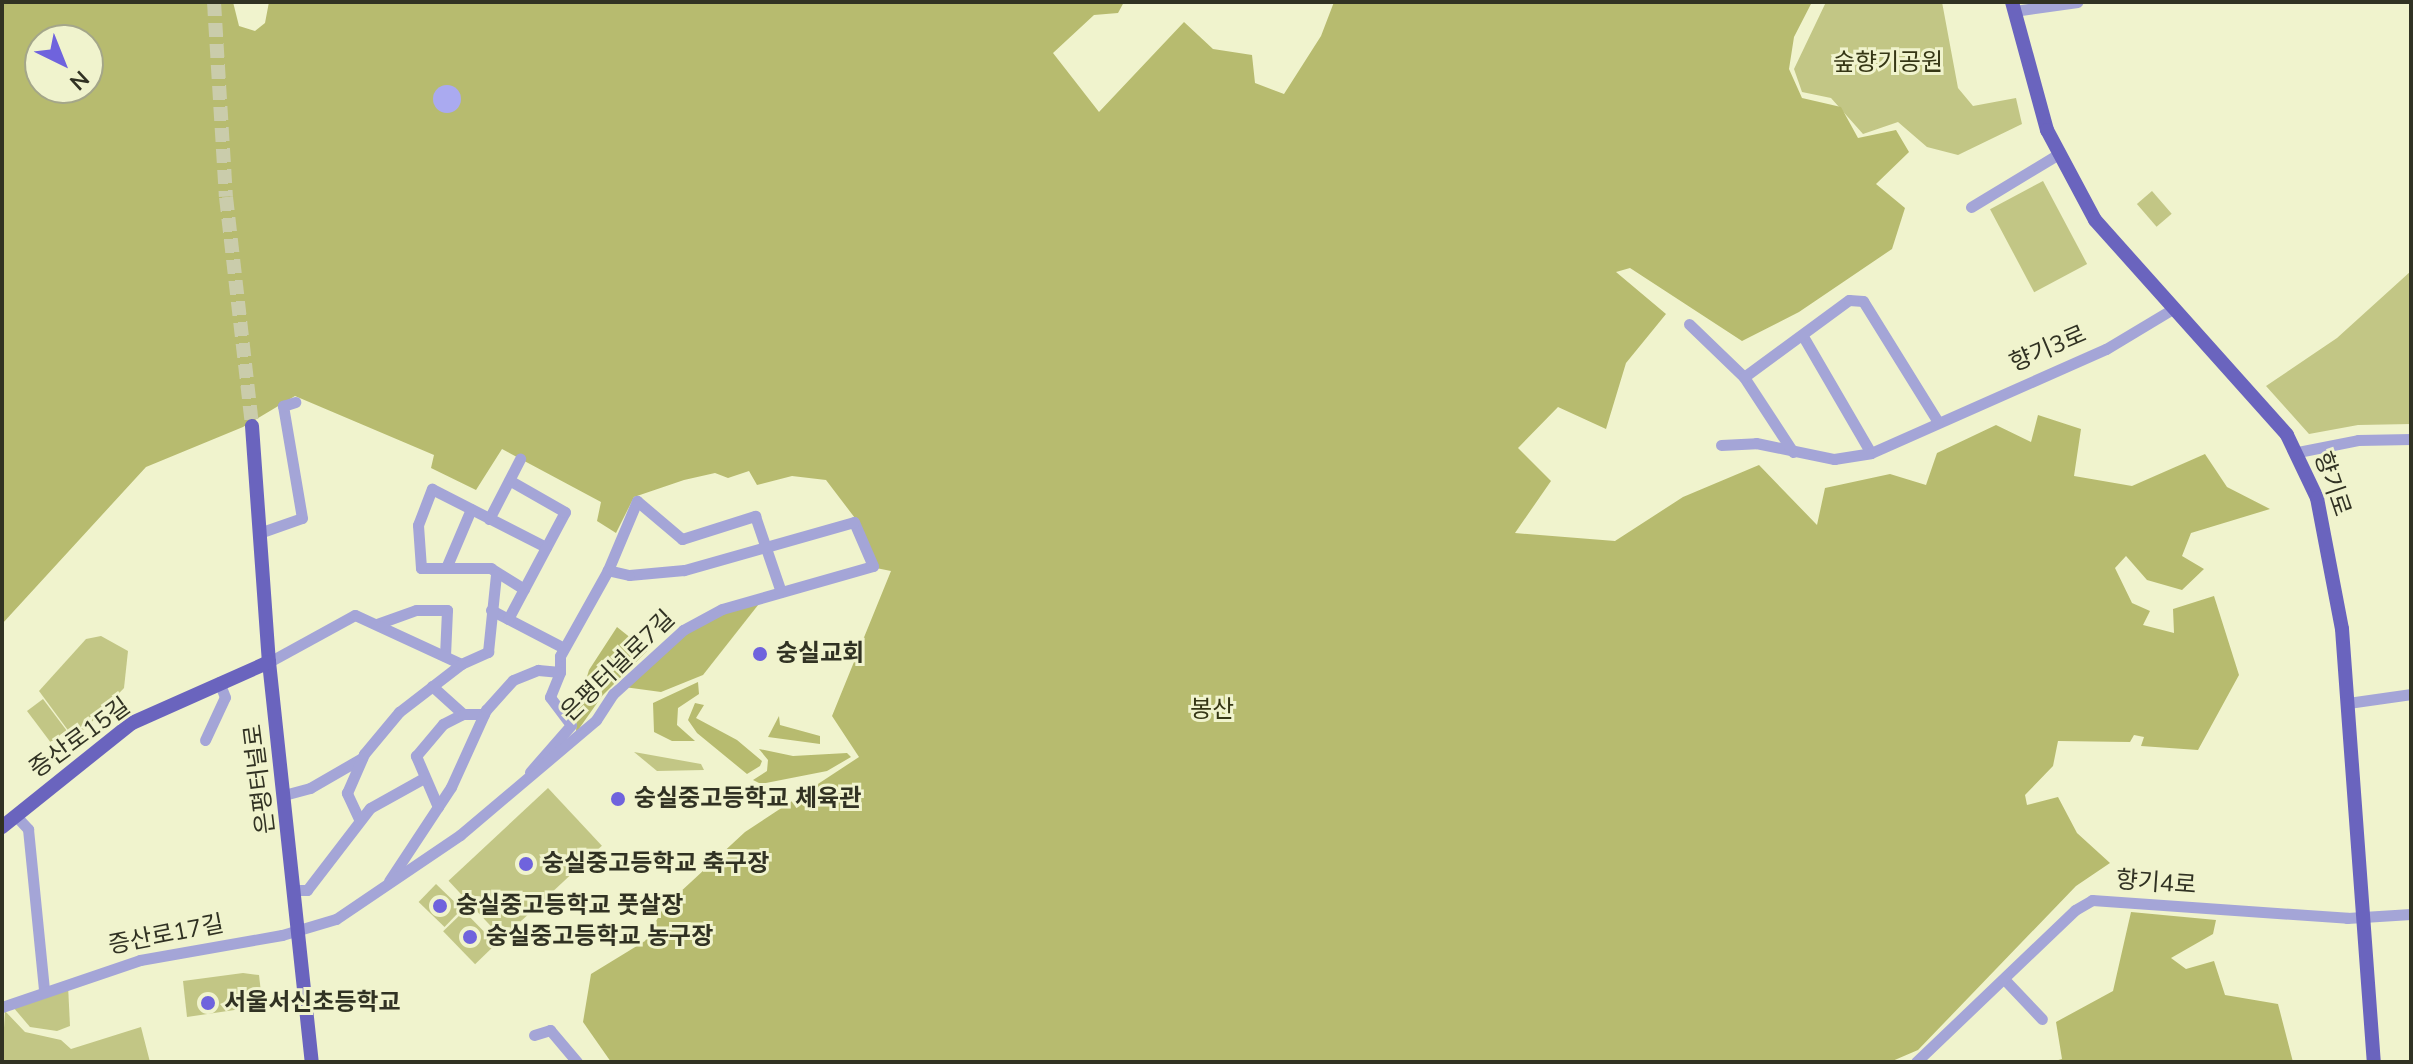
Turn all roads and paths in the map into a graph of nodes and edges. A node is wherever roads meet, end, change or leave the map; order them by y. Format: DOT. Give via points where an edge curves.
graph roads {
  1 [pos="2077,2"];
  2 [pos="2013,7"];
  3 [pos="2057,155"];
  4 [pos="1971,207"];
  5 [pos="2171,310"];
  6 [pos="1689,324"];
  7 [pos="1804,338"];
  8 [pos="1744,377"];
  9 [pos="295,402"];
  10 [pos="1938,422"];
  11 [pos="252,426"];
  12 [pos="2411,439"];
  13 [pos="1721,445"];
  14 [pos="2298,452"];
  15 [pos="1794,453"];
  16 [pos="1871,453"];
  17 [pos="520,459"];
  18 [pos="509,480"];
  19 [pos="471,509"];
  20 [pos="489,519"];
  21 [pos="262,532"];
  22 [pos="765,545"];
  23 [pos="546,547"];
  24 [pos="446,568"];
  25 [pos="608,570"];
  26 [pos="496,574"];
  27 [pos="524,589"];
  28 [pos="781,592"];
  29 [pos="491,610"];
  30 [pos="508,619"];
  31 [pos="377,624"];
  32 [pos="564,648"];
  33 [pos="445,656"];
  34 [pos="269,662"];
  35 [pos="461,664"];
  36 [pos="560,672"];
  37 [pos="219,682"];
  38 [pos="432,686"];
  39 [pos="2411,694"];
  40 [pos="2348,703"];
  41 [pos="463,714"];
  42 [pos="484,714"];
  43 [pos="205,740"];
  44 [pos="362,758"];
  45 [pos="528,776"];
  46 [pos="424,778"];
  47 [pos="284,795"];
  48 [pos="438,807"];
  49 [pos="16,816"];
  50 [pos="359,819"];
  51 [pos="2,827"];
  52 [pos="386,886"];
  53 [pos="296,890"];
  54 [pos="2411,914"];
  55 [pos="2360,918"];
  56 [pos="299,928"];
  57 [pos="2004,979"];
  58 [pos="44,990"];
  59 [pos="2,1007"];
  60 [pos="2042,1019"];
  61 [pos="534,1035"];
  62 [pos="312,1062"];
  63 [pos="577,1062"];
  64 [pos="1916,1062"];
  65 [pos="2374,1062"];
  1 -- 2 [label="street, 향기로"];
  2 -- 3 [label="main road, 향기로" via="2038,107"];
  3 -- 4 [label="street"];
  3 -- 5 [label="main road, 향기로" via="2095,220"];
  5 -- 10 [label="street, 향기3로" via="2106,349"];
  5 -- 14 [label="main road, 향기로" via="2262,405"];
  6 -- 8 [label="street"];
  7 -- 8 [label="street"];
  7 -- 10 [label="street" via="1849,300 1863,301"];
  7 -- 16 [label="street"];
  8 -- 15 [label="street"];
  9 -- 21 [label="street" via="283,406 302,518"];
  10 -- 16 [label="street, 향기3로"];
  11 -- 21 [label="main road, 은평터널로"];
  12 -- 14 [label="street" via="2358,440"];
  13 -- 15 [label="street, 향기3로" via="1756,443"];
  14 -- 40 [label="main road, 향기로" via="2332,558"];
  15 -- 16 [label="street, 향기3로" via="1834,459"];
  17 -- 18 [label="street"];
  18 -- 20 [label="street"];
  18 -- 23 [label="street" via="565,512"];
  19 -- 20 [label="street"];
  19 -- 24 [label="street"];
  19 -- 24 [label="street" via="432,489 418,525 421,568"];
  20 -- 23 [label="street"];
  21 -- 34 [label="main road, 은평터널로"];
  22 -- 25 [label="street" via="661,574"];
  22 -- 25 [label="street" via="755,516 682,539 637,501"];
  22 -- 28 [label="street"];
  22 -- 28 [label="street, 은평터널로7길" via="854,522 873,566"];
  23 -- 27 [label="street"];
  24 -- 26 [label="street" via="491,568"];
  25 -- 32 [label="street"];
  26 -- 27 [label="street"];
  26 -- 29 [label="street"];
  27 -- 30 [label="street"];
  28 -- 45 [label="street, 은평터널로7길" via="722,609 683,630 613,694 596,720"];
  29 -- 30 [label="street"];
  29 -- 35 [label="street" via="488,652"];
  30 -- 32 [label="street"];
  31 -- 33 [label="street"];
  31 -- 33 [label="street" via="416,610 447,610"];
  31 -- 34 [label="street" via="355,615"];
  32 -- 36 [label="street"];
  33 -- 35 [label="street"];
  34 -- 37 [label="main road, 증산로15길"];
  34 -- 47 [label="main road, 은평터널로"];
  35 -- 38 [label="street"];
  36 -- 42 [label="street, 은평터널로7길" via="538,670 513,680"];
  36 -- 45 [label="street" via="550,697 571,725 534,762"];
  37 -- 43 [label="street" via="225,697"];
  37 -- 49 [label="main road, 증산로15길" via="132,723"];
  38 -- 41 [label="street"];
  38 -- 44 [label="street" via="399,712"];
  39 -- 40 [label="street"];
  40 -- 55 [label="main road, 향기로"];
  41 -- 42 [label="street"];
  41 -- 46 [label="street" via="443,724 420,749 416,756"];
  42 -- 48 [label="street, 은평터널로7길"];
  44 -- 47 [label="street" via="310,788"];
  44 -- 50 [label="street" via="347,793"];
  45 -- 52 [label="street, 은평터널로7길" via="460,835"];
  46 -- 48 [label="street"];
  46 -- 50 [label="street" via="389,794"];
  47 -- 53 [label="main road, 은평터널로"];
  48 -- 52 [label="street, 은평터널로7길"];
  49 -- 51 [label="main road, 증산로15길"];
  49 -- 58 [label="street" via="28,829"];
  50 -- 53 [label="street" via="307,890"];
  52 -- 56 [label="street, 은평터널로7길" via="336,919"];
  53 -- 56 [label="main road, 은평터널로"];
  54 -- 55 [label="street, 향기4로"];
  55 -- 57 [label="street, 향기4로" via="2092,900"];
  55 -- 65 [label="main road, 향기로"];
  56 -- 58 [label="street, 증산로17길" via="140,960"];
  56 -- 62 [label="main road, 은평터널로"];
  57 -- 60 [label="street"];
  57 -- 64 [label="street, 향기4로"];
  58 -- 59 [label="street, 증산로17길"];
  61 -- 63 [label="street" via="550,1030"];
}
